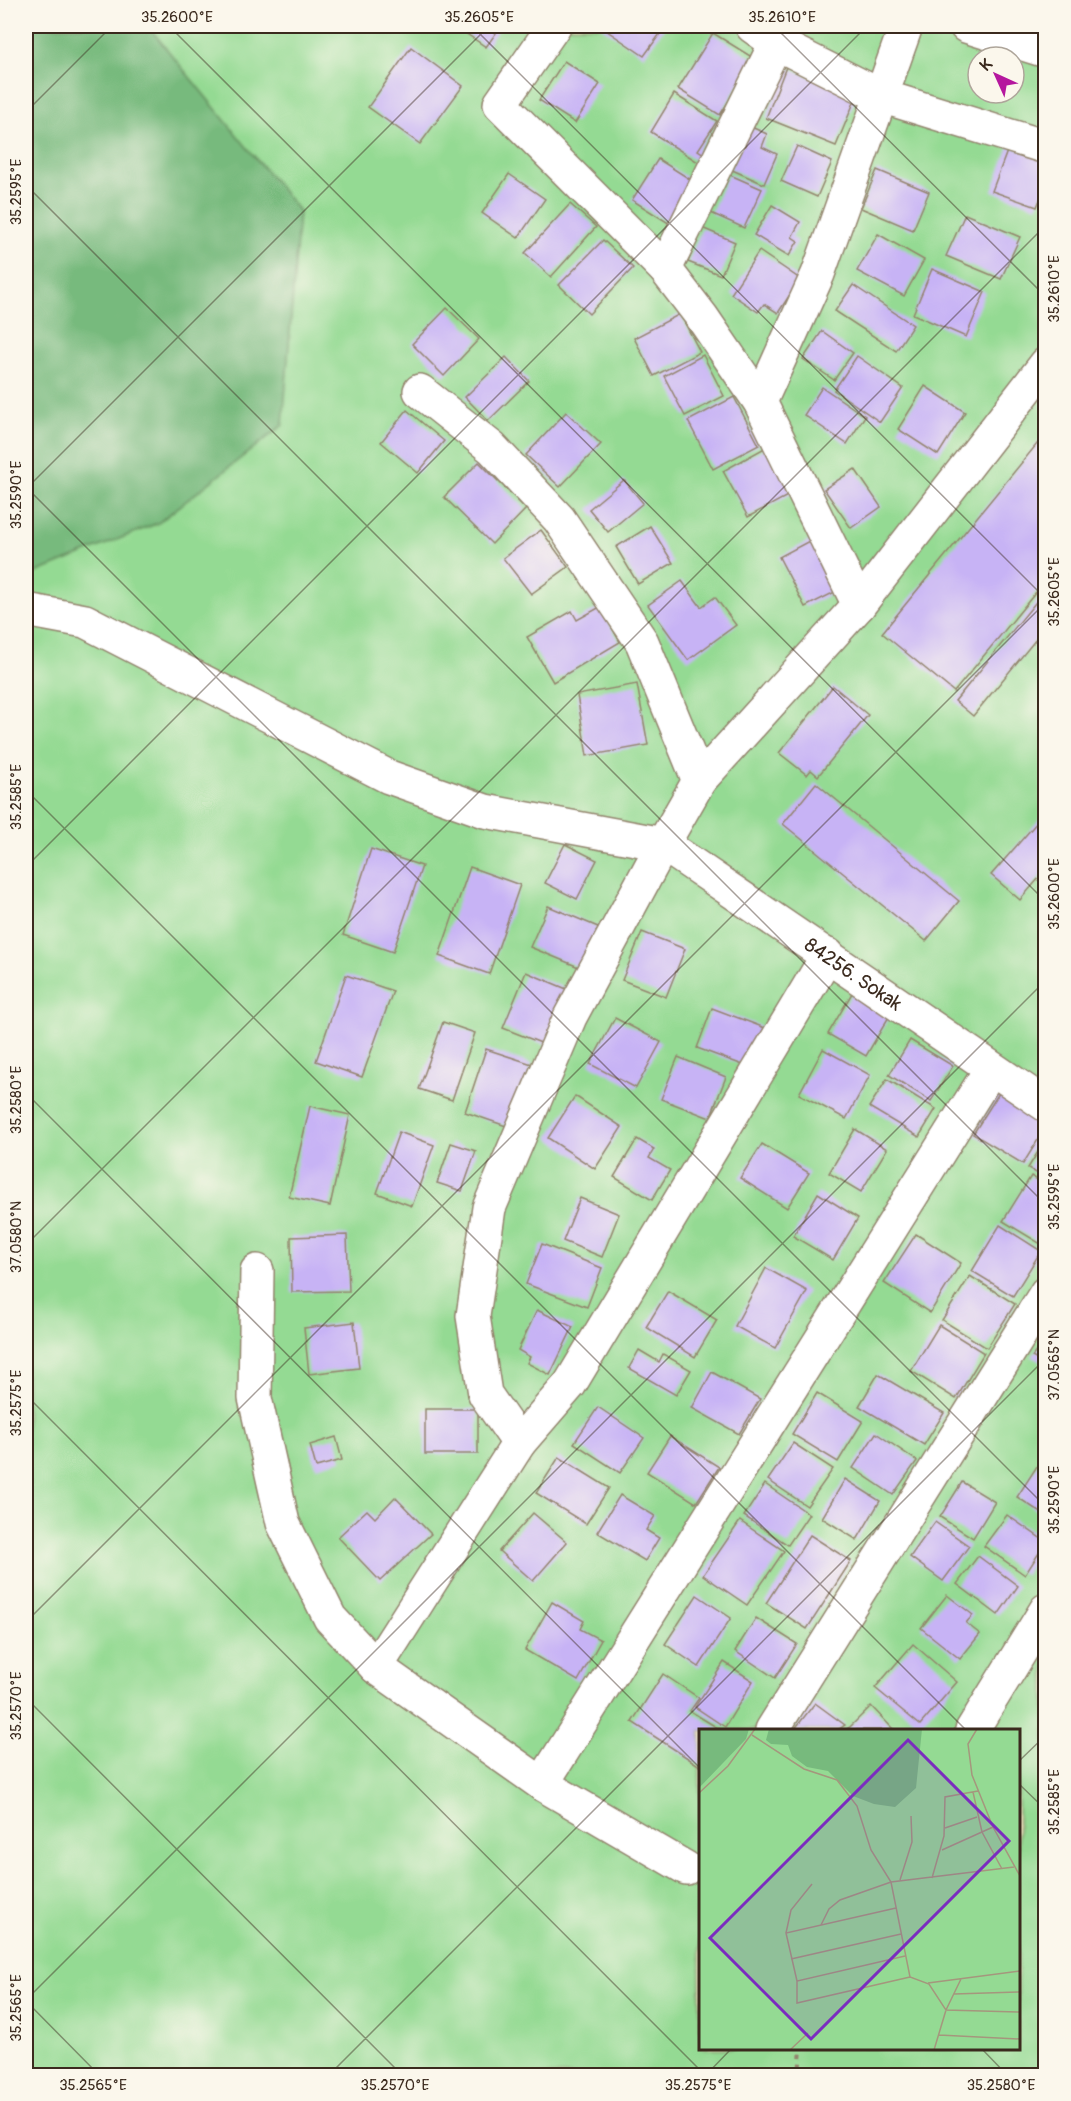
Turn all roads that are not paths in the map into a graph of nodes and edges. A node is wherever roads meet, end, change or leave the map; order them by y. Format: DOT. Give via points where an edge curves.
graph roads {
  1 [pos="554,26"];
  2 [pos="906,26"];
  3 [pos="966,26"];
  4 [pos="764,34"];
  5 [pos="1046,51"];
  6 [pos="881,96"];
  7 [pos="1046,147"];
  8 [pos="665,268"];
  9 [pos="1046,364"];
  10 [pos="420,392"];
  11 [pos="760,402"];
  12 [pos="859,605"];
  13 [pos="26,610"];
  14 [pos="699,781"];
  15 [pos="663,844"];
  16 [pos="828,955"];
  17 [pos="991,1069"];
  18 [pos="1046,1104"];
  19 [pos="257,1271"];
  20 [pos="1046,1293"];
  21 [pos="519,1443"];
  22 [pos="1046,1610"];
  23 [pos="376,1667"];
  24 [pos="773,1729"];
  25 [pos="973,1729"];
  26 [pos="542,1784"];
  27 [pos="696,1865"];
  1 -- 8 [label="street" via="500,104"];
  2 -- 6 [label="street"];
  3 -- 5 [label="street"];
  4 -- 6 [label="street"];
  4 -- 8 [label="street"];
  6 -- 7 [label="street"];
  6 -- 11 [label="street" via="818,274"];
  8 -- 11 [label="street"];
  9 -- 12 [label="street"];
  10 -- 14 [label="street" via="492,448 559,519 642,642"];
  11 -- 12 [label="street"];
  12 -- 14 [label="street"];
  13 -- 15 [label="street" via="84,621 389,777 485,811"];
  14 -- 15 [label="street"];
  15 -- 16 [label="street, 84256. Sokak"];
  15 -- 21 [label="street" via="570,1017 489,1208 472,1316 485,1394"];
  16 -- 17 [label="street, 84256. Sokak"];
  16 -- 21 [label="street" via="570,1384"];
  17 -- 18 [label="street, 84256. Sokak"];
  17 -- 26 [label="street"];
  19 -- 23 [label="street" via="255,1398 283,1523 330,1618"];
  20 -- 24 [label="street"];
  21 -- 23 [label="street"];
  22 -- 25 [label="street"];
  23 -- 26 [label="street"];
  26 -- 27 [label="street"];
}
